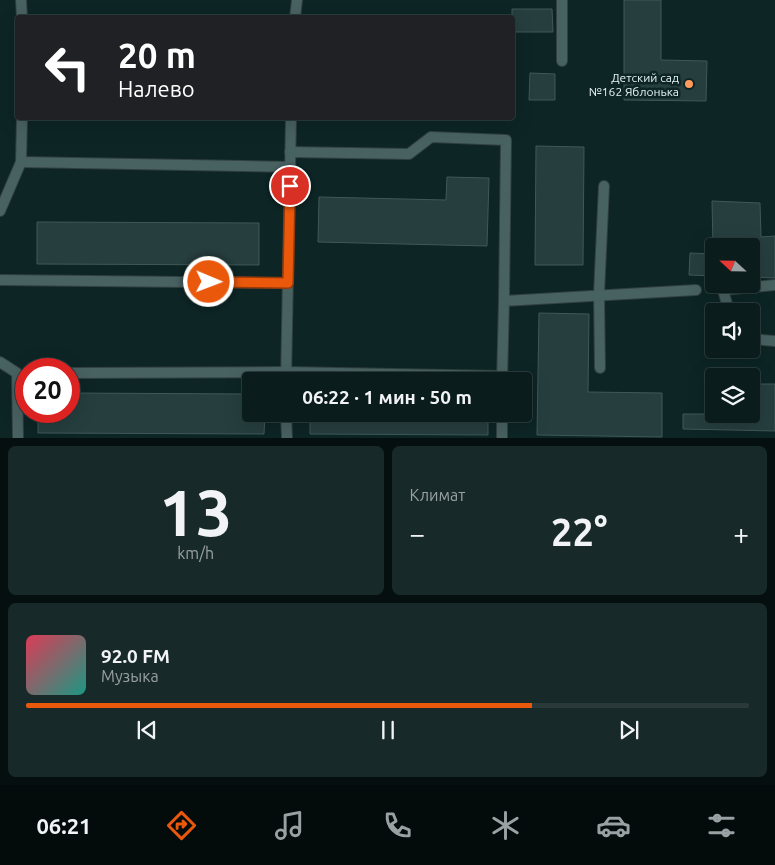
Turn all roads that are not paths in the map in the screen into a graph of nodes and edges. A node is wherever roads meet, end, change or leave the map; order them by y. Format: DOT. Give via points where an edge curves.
graph roads {
  1 [pos="21,0"];
  2 [pos="297,0"];
  3 [pos="562,0"];
  4 [pos="22,15"];
  5 [pos="295,15"];
  6 [pos="562,61"];
  7 [pos="22,120"];
  8 [pos="291,120"];
  9 [pos="290,152"];
  10 [pos="21,162"];
  11 [pos="291,167"];
  12 [pos="604,186"];
  13 [pos="0,211"];
  14 [pos="0,280"];
  15 [pos="288,283"];
  16 [pos="775,285"];
  17 [pos="696,290"];
  18 [pos="599,294"];
  19 [pos="504,301"];
  20 [pos="726,303"];
  21 [pos="760,340"];
  22 [pos="775,341"];
  23 [pos="0,362"];
  24 [pos="600,368"];
  25 [pos="15,370"];
  26 [pos="286,372"];
  27 [pos="502,372"];
  28 [pos="80,373"];
  29 [pos="242,375"];
  30 [pos="286,422"];
  31 [pos="502,422"];
  32 [pos="19,423"];
  33 [pos="18,438"];
  34 [pos="287,438"];
  35 [pos="502,438"];
  1 -- 4 [label="lane"];
  2 -- 5 [label="lane"];
  3 -- 6 [label="lane"];
  7 -- 10 [label="lane"];
  8 -- 9 [label="lane"];
  9 -- 11 [label="lane"];
  9 -- 19 [label="lane" via="410,154 431,137 506,140"];
  10 -- 11 [label="lane"];
  10 -- 13 [label="lane"];
  11 -- 15 [label="lane"];
  12 -- 18 [label="lane"];
  14 -- 15 [label="lane"];
  15 -- 26 [label="lane"];
  16 -- 20 [label="lane" via="723,290"];
  17 -- 18 [label="lane"];
  18 -- 19 [label="lane"];
  18 -- 24 [label="lane"];
  19 -- 27 [label="lane"];
  21 -- 22 [label="lane"];
  23 -- 25 [label="lane"];
  28 -- 29 [label="lane"];
  30 -- 34 [label="lane"];
  31 -- 35 [label="lane"];
  32 -- 33 [label="lane"];
}
